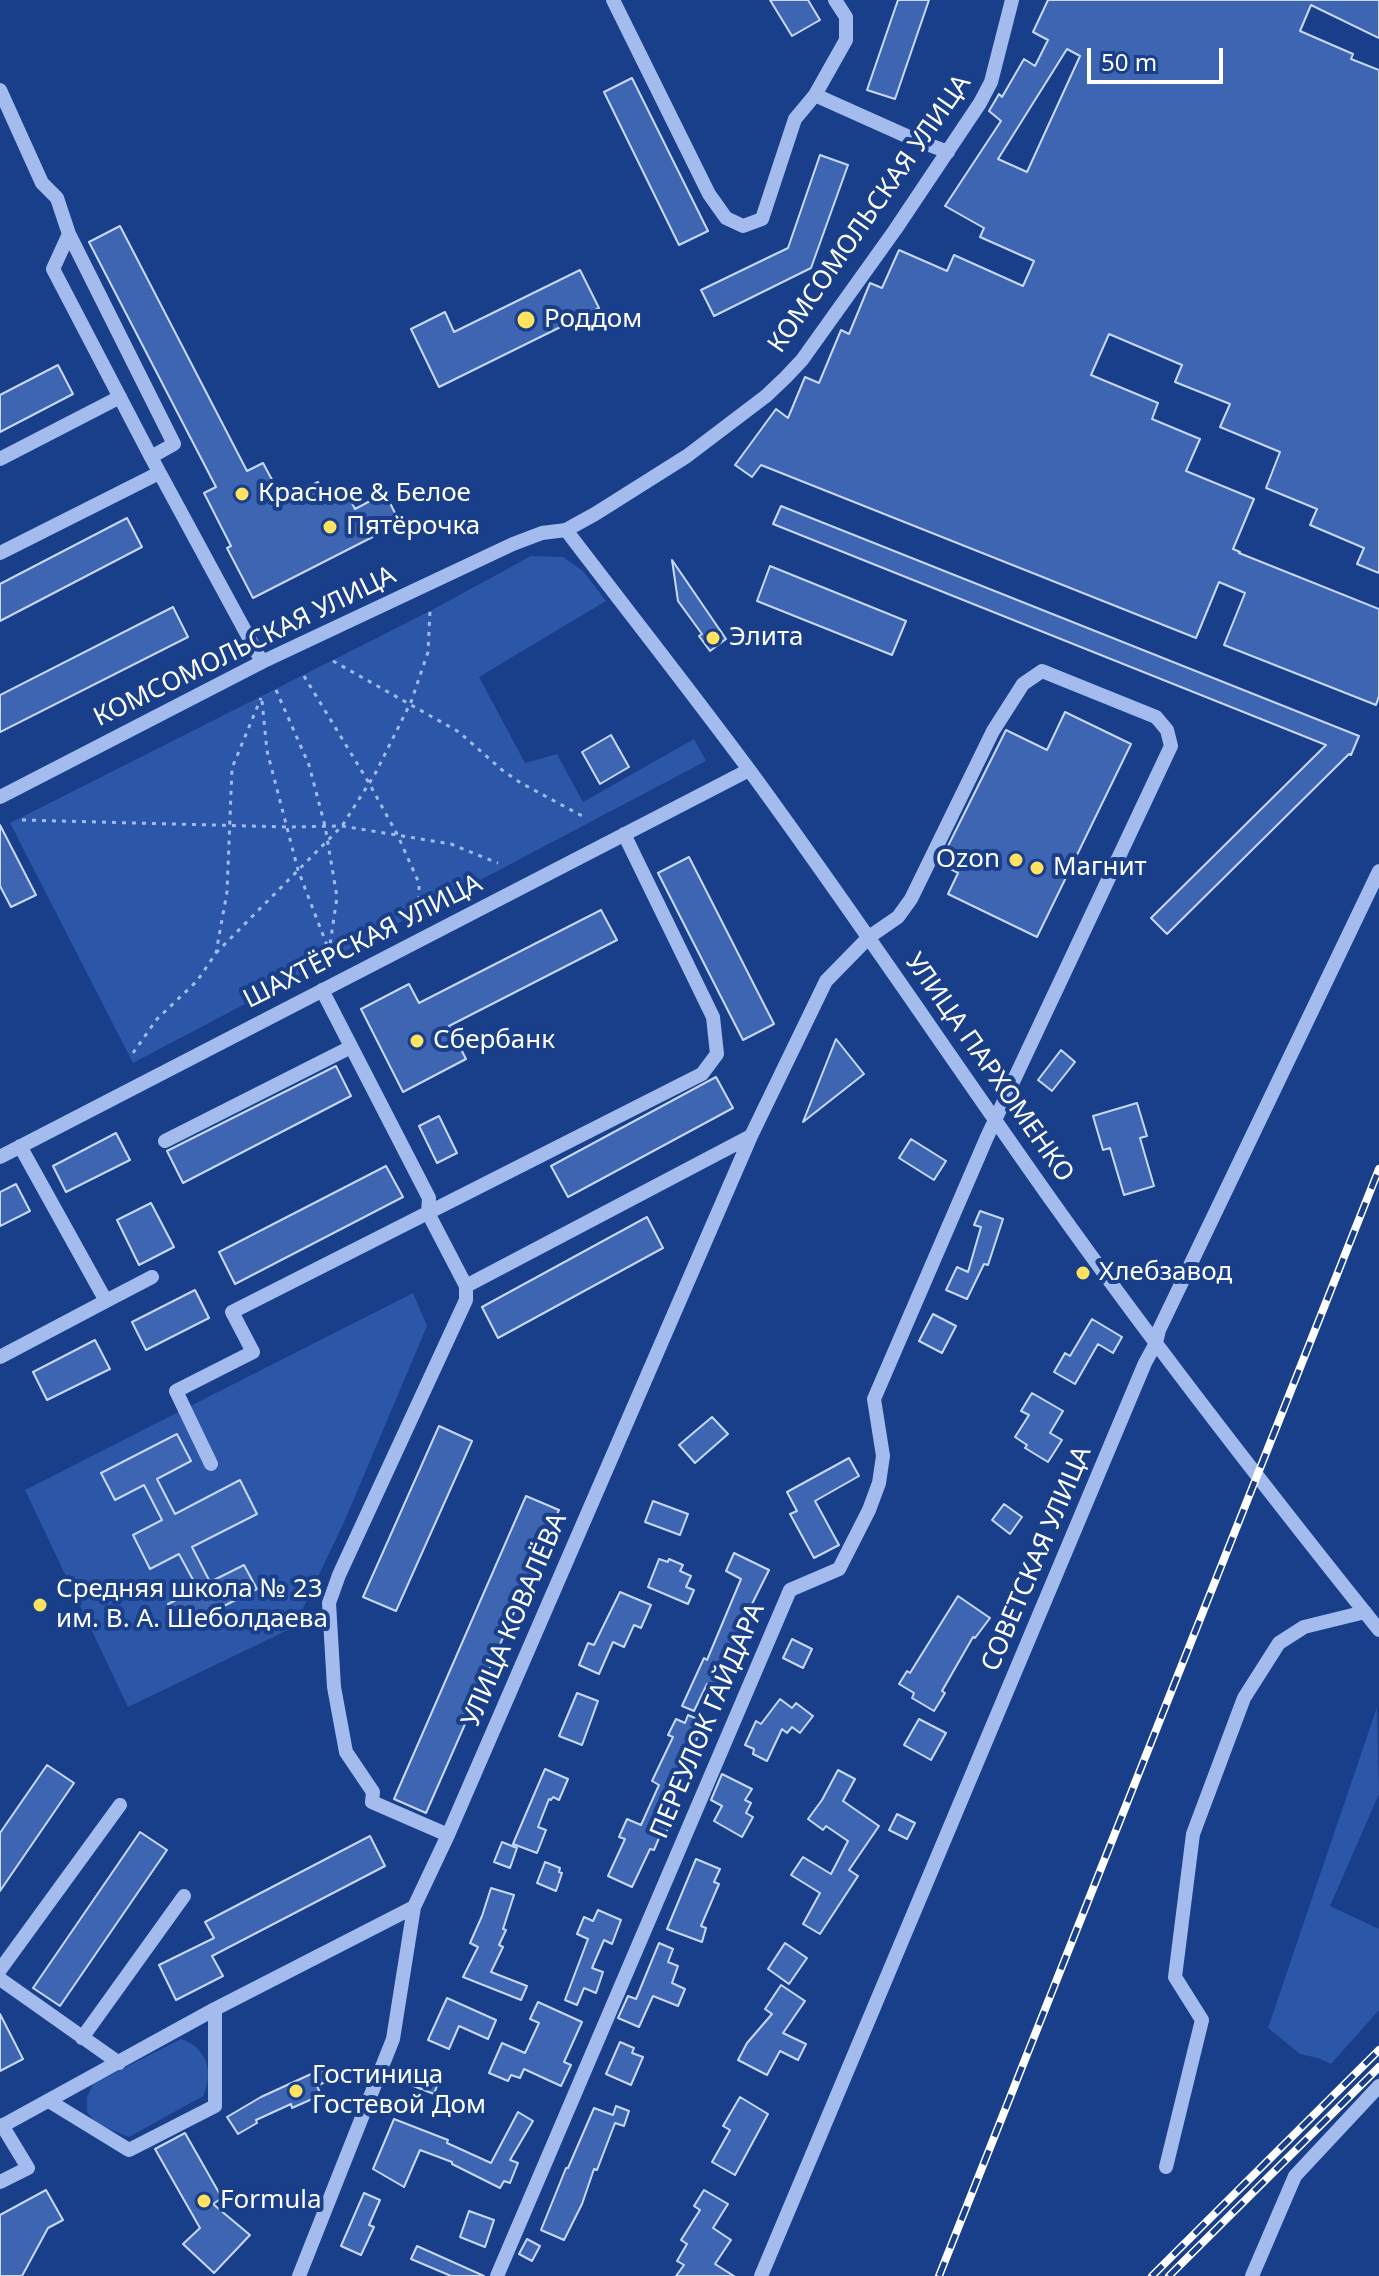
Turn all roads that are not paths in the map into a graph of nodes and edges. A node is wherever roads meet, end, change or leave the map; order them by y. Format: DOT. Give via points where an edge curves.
graph roads {
  1 [pos="613,0"];
  2 [pos="835,0"];
  3 [pos="1012,0"];
  4 [pos="0,90"];
  5 [pos="815,95"];
  6 [pos="948,152"];
  7 [pos="69,234"];
  8 [pos="120,397"];
  9 [pos="151,457"];
  10 [pos="0,459"];
  11 [pos="159,473"];
  12 [pos="566,530"];
  13 [pos="0,553"];
  14 [pos="262,662"];
  15 [pos="749,770"];
  16 [pos="0,797"];
  17 [pos="624,834"];
  18 [pos="1379,871"];
  19 [pos="869,937"];
  20 [pos="322,990"];
  21 [pos="351,1047"];
  22 [pos="996,1121"];
  23 [pos="751,1136"];
  24 [pos="165,1141"];
  25 [pos="20,1146"];
  26 [pos="0,1157"];
  27 [pos="428,1213"];
  28 [pos="152,1277"];
  29 [pos="466,1286"];
  30 [pos="106,1301"];
  31 [pos="1156,1343"];
  32 [pos="0,1357"];
  33 [pos="211,1464"];
  34 [pos="1365,1612"];
  35 [pos="1379,1630"];
  36 [pos="120,1805"];
  37 [pos="448,1835"];
  38 [pos="184,1896"];
  39 [pos="414,1907"];
  40 [pos="0,1970"];
  41 [pos="0,1979"];
  42 [pos="215,2009"];
  43 [pos="82,2038"];
  44 [pos="119,2063"];
  45 [pos="1379,2086"];
  46 [pos="49,2101"];
  47 [pos="1,2126"];
  48 [pos="1166,2167"];
  49 [pos="0,2182"];
  50 [pos="299,2276"];
  51 [pos="497,2276"];
  52 [pos="761,2276"];
  53 [pos="1252,2276"];
  1 -- 5 [label="street" via="709,194 726,218 743,226 762,219 795,119"];
  2 -- 5 [label="street" via="846,17 846,40"];
  3 -- 6 [label="street, КОМСОМОЛЬСКАЯ УЛИЦА" via="991,82"];
  4 -- 7 [label="street" via="42,183 57,198"];
  5 -- 6 [label="street"];
  6 -- 12 [label="street, КОМСОМОЛЬСКАЯ УЛИЦА" via="786,377 687,456"];
  7 -- 8 [label="street" via="53,269"];
  7 -- 9 [label="street" via="174,444"];
  8 -- 9 [label="street"];
  8 -- 10 [label="street"];
  9 -- 11 [label="street"];
  11 -- 13 [label="street"];
  11 -- 14 [label="street"];
  12 -- 14 [label="street, КОМСОМОЛЬСКАЯ УЛИЦА" via="513,544"];
  12 -- 15 [label="street, УЛИЦА ПАРХОМЕНКО"];
  14 -- 16 [label="street, КОМСОМОЛЬСКАЯ УЛИЦА"];
  15 -- 17 [label="street, ШАХТЁРСКАЯ УЛИЦА"];
  15 -- 19 [label="street, УЛИЦА ПАРХОМЕНКО"];
  17 -- 20 [label="street, ШАХТЁРСКАЯ УЛИЦА"];
  17 -- 27 [label="street" via="713,1017 717,1054 702,1074"];
  18 -- 31 [label="street, СОВЕТСКАЯ УЛИЦА"];
  19 -- 22 [label="street, УЛИЦА ПАРХОМЕНКО"];
  19 -- 22 [label="street, ПЕРЕУЛОК ГАЙДАРА" via="898,917 911,899 993,731 1023,684 1042,671 1156,717 1167,730 1171,746"];
  19 -- 23 [label="street, УЛИЦА КОВАЛЁВА" via="826,981"];
  20 -- 21 [label="street"];
  20 -- 25 [label="street, ШАХТЁРСКАЯ УЛИЦА"];
  21 -- 24 [label="street"];
  21 -- 27 [label="street" via="429,1198"];
  22 -- 31 [label="street, УЛИЦА ПАРХОМЕНКО"];
  22 -- 51 [label="street, ПЕРЕУЛОК ГАЙДАРА" via="874,1399 883,1456 869,1510 839,1569 790,1590"];
  23 -- 29 [label="street"];
  23 -- 37 [label="street, УЛИЦА КОВАЛЁВА"];
  25 -- 26 [label="street, ШАХТЁРСКАЯ УЛИЦА"];
  25 -- 30 [label="street"];
  27 -- 29 [label="street"];
  27 -- 33 [label="street" via="232,1312 253,1352 176,1391"];
  28 -- 30 [label="street"];
  29 -- 37 [label="street" via="466,1300 329,1603 334,1687 346,1752 373,1792 372,1802"];
  30 -- 32 [label="street"];
  31 -- 34 [label="street, УЛИЦА ПАРХОМЕНКО"];
  31 -- 52 [label="street, СОВЕТСКАЯ УЛИЦА"];
  34 -- 35 [label="street, УЛИЦА ПАРХОМЕНКО"];
  34 -- 48 [label="street" via="1304,1627 1279,1643 1244,1698 1193,1834 1175,1977 1202,2020"];
  36 -- 40 [label="street"];
  37 -- 39 [label="street, УЛИЦА КОВАЛЁВА"];
  38 -- 43 [label="street"];
  39 -- 42 [label="street"];
  39 -- 50 [label="street, УЛИЦА КОВАЛЁВА" via="393,2039"];
  41 -- 43 [label="street"];
  42 -- 44 [label="street"];
  42 -- 46 [label="street" via="215,2106 129,2150"];
  43 -- 44 [label="street"];
  44 -- 46 [label="street"];
  45 -- 53 [label="street" via="1295,2176"];
  46 -- 47 [label="street"];
  47 -- 49 [label="street" via="28,2168"];
}
